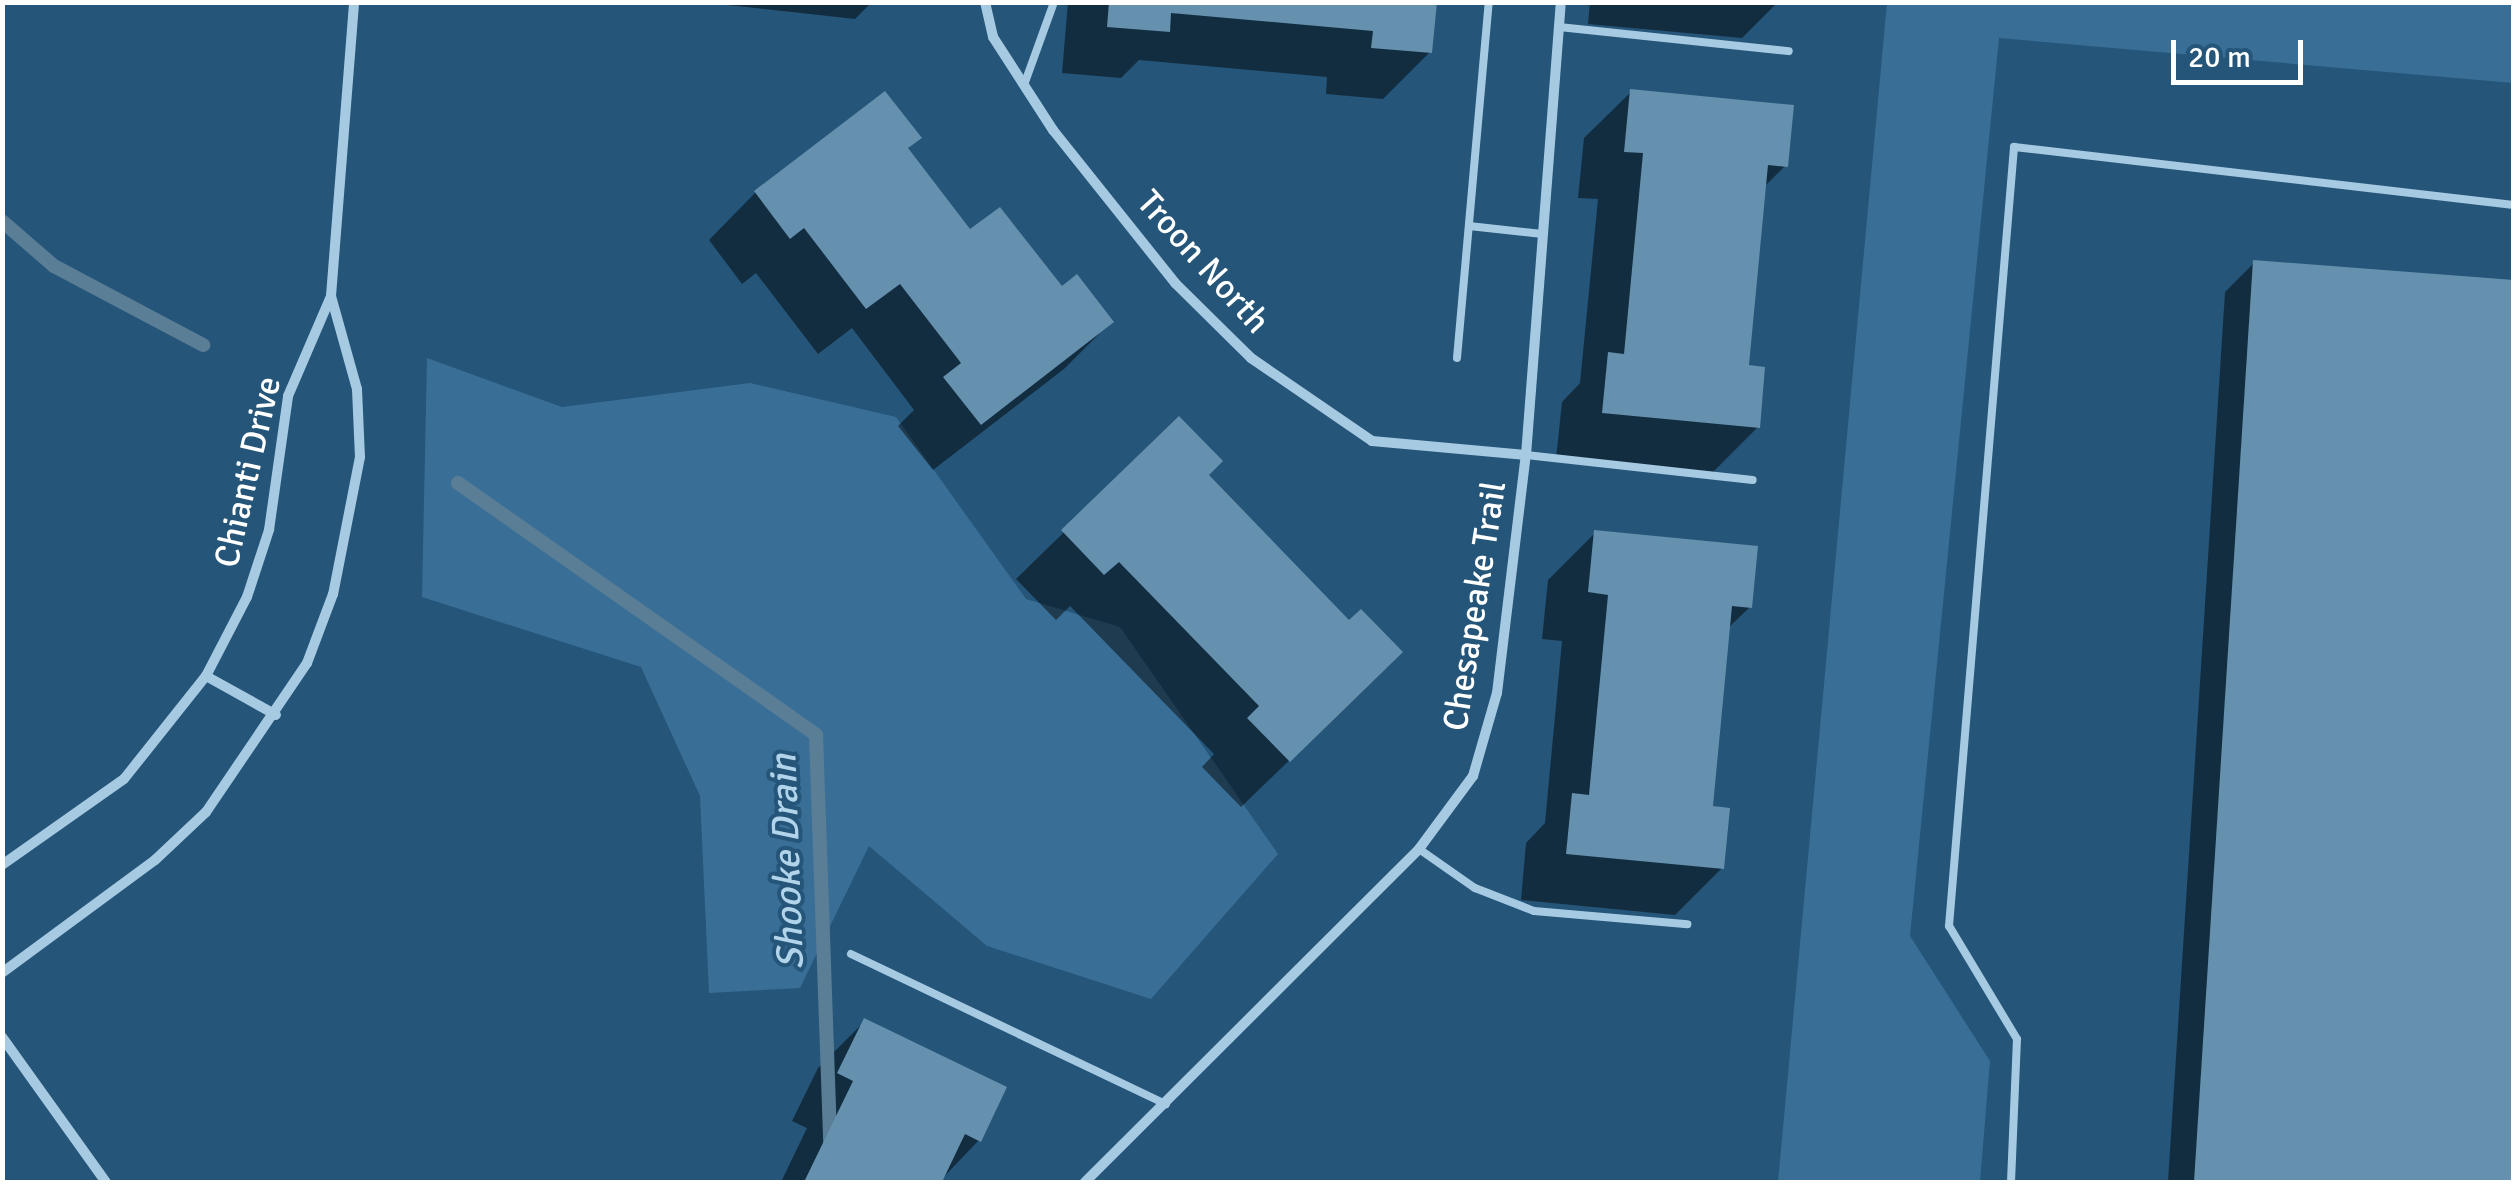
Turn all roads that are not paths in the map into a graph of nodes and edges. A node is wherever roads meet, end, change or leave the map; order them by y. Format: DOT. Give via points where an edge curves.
graph roads {
  1 [pos="354,2"];
  2 [pos="985,2"];
  3 [pos="1054,2"];
  4 [pos="1489,2"];
  5 [pos="1560,2"];
  6 [pos="1559,26"];
  7 [pos="1789,51"];
  8 [pos="1024,85"];
  9 [pos="2514,205"];
  10 [pos="1470,226"];
  11 [pos="1543,234"];
  12 [pos="331,296"];
  13 [pos="1457,358"];
  14 [pos="1526,456"];
  15 [pos="1753,480"];
  16 [pos="206,676"];
  17 [pos="276,715"];
  18 [pos="1419,849"];
  19 [pos="2,865"];
  20 [pos="1687,924"];
  21 [pos="851,954"];
  22 [pos="2,974"];
  23 [pos="2,1037"];
  24 [pos="1166,1104"];
  25 [pos="106,1182"];
  26 [pos="1085,1182"];
  27 [pos="2011,1182"];
  1 -- 12 [label="street, Chianti Drive"];
  2 -- 8 [label="street, Troon North" via="994,37"];
  3 -- 8 [label="lane"];
  4 -- 10 [label="lane"];
  5 -- 6 [label="street, Chesapeake Trail"];
  6 -- 7 [label="lane"];
  6 -- 11 [label="street, Chesapeake Trail"];
  8 -- 14 [label="street, Troon North" via="1175,283 1251,358 1372,442"];
  9 -- 27 [label="lane" via="2014,147 1949,926 2017,1038"];
  10 -- 11 [label="lane"];
  10 -- 13 [label="lane"];
  11 -- 14 [label="street, Chesapeake Trail"];
  12 -- 16 [label="street, Chianti Drive" via="288,396 269,530 247,597"];
  12 -- 17 [label="street, Chianti Drive" via="357,389 360,457 334,594 307,663"];
  14 -- 15 [label="lane"];
  14 -- 18 [label="street, Chesapeake Trail" via="1497,692 1473,776"];
  16 -- 17 [label="street"];
  16 -- 19 [label="street, Chianti Drive" via="124,779"];
  17 -- 22 [label="street, Chianti Drive" via="206,812 154,860"];
  18 -- 20 [label="lane" via="1476,888 1534,912"];
  18 -- 24 [label="street, Chesapeake Trail"];
  21 -- 24 [label="lane"];
  23 -- 25 [label="street"];
  24 -- 26 [label="street, Chesapeake Trail"];
}
